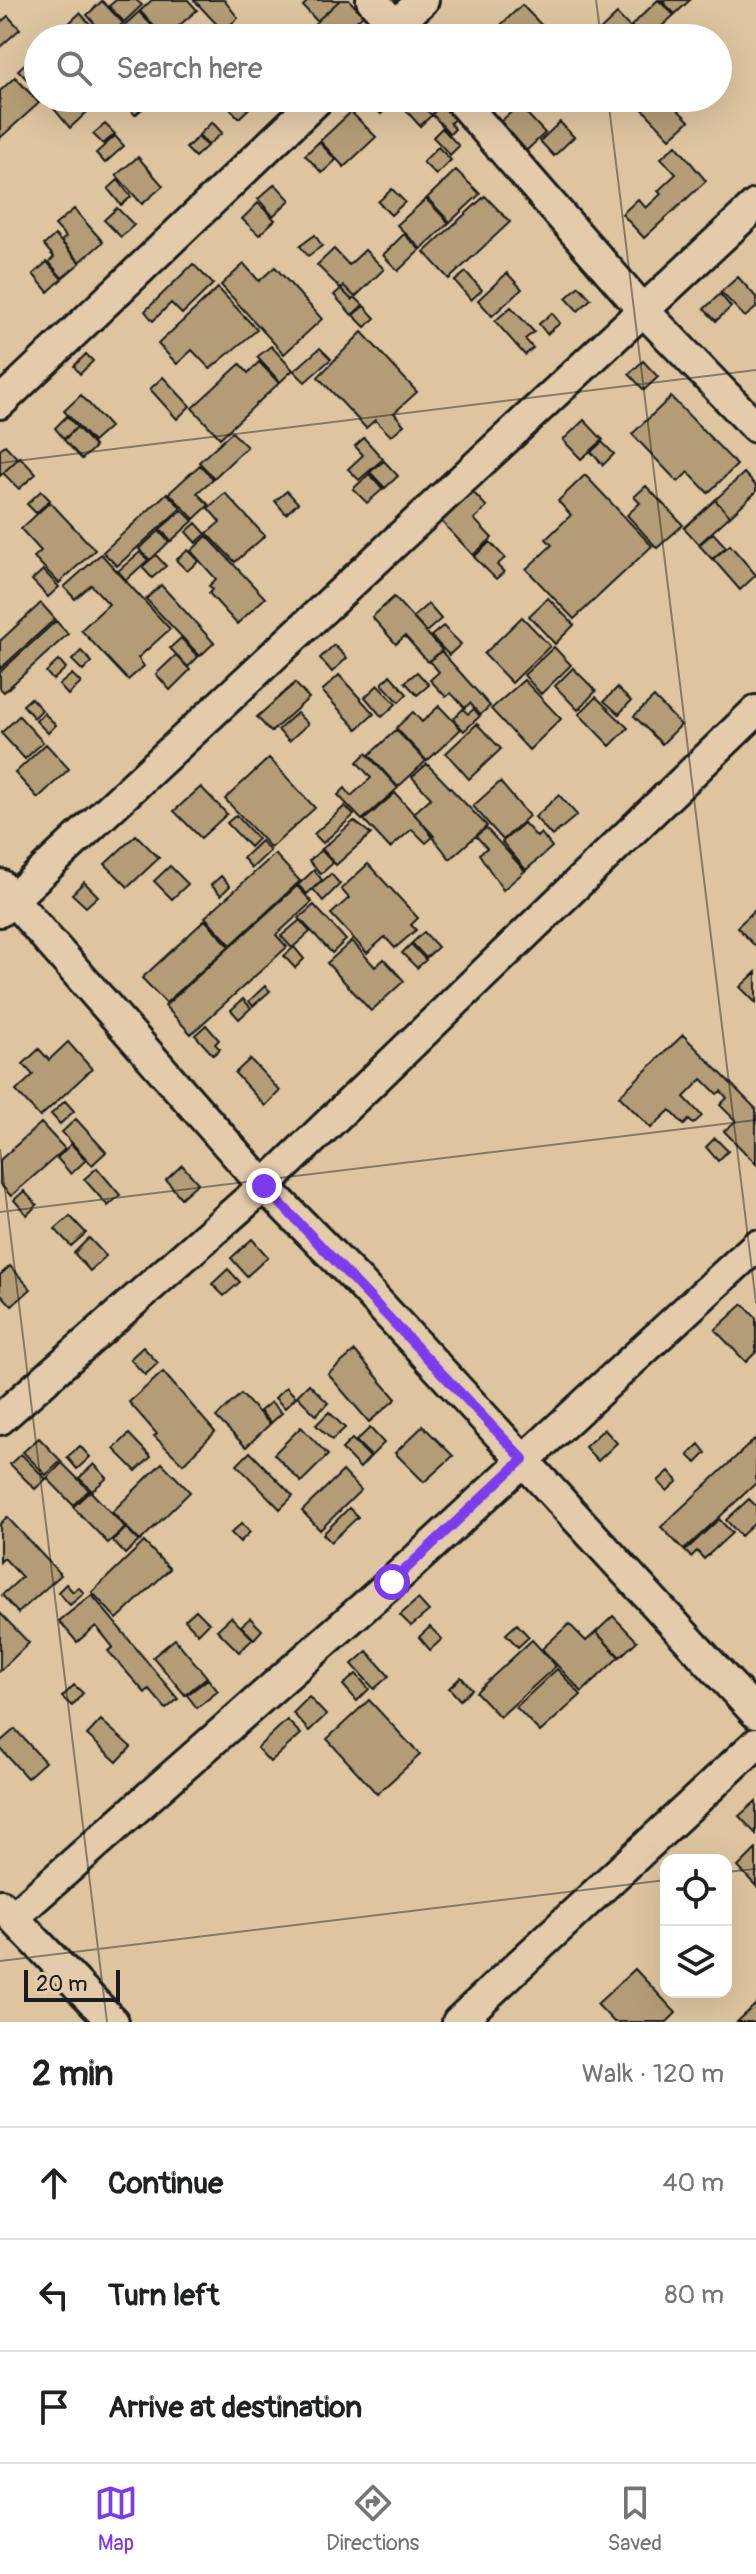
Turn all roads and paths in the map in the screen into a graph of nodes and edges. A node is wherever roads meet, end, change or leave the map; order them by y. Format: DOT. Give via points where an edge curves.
graph roads {
  1 [pos="372,0"];
  2 [pos="423,0"];
  3 [pos="388,24"];
  4 [pos="403,24"];
  5 [pos="304,112"];
  6 [pos="470,112"];
  7 [pos="756,205"];
  8 [pos="643,310"];
  9 [pos="0,403"];
  10 [pos="756,427"];
  11 [pos="756,711"];
  12 [pos="4,898"];
  13 [pos="264,1186"];
  14 [pos="756,1246"];
  15 [pos="0,1419"];
  16 [pos="523,1459"];
  17 [pos="756,1713"];
  18 [pos="756,1744"];
  19 [pos="6,1911"];
  20 [pos="113,2022"];
  21 [pos="458,2022"];
  1 -- 3 [label="street"];
  2 -- 4 [label="street"];
  5 -- 9 [label="street"];
  6 -- 8 [label="street"];
  7 -- 8 [label="street"];
  8 -- 10 [label="street"];
  8 -- 12 [label="street"];
  11 -- 13 [label="street"];
  12 -- 13 [label="street"];
  13 -- 15 [label="street"];
  13 -- 16 [label="street"];
  14 -- 16 [label="street"];
  16 -- 17 [label="street"];
  16 -- 19 [label="street" via="392,1582"];
  18 -- 21 [label="street"];
  19 -- 20 [label="street"];
}
